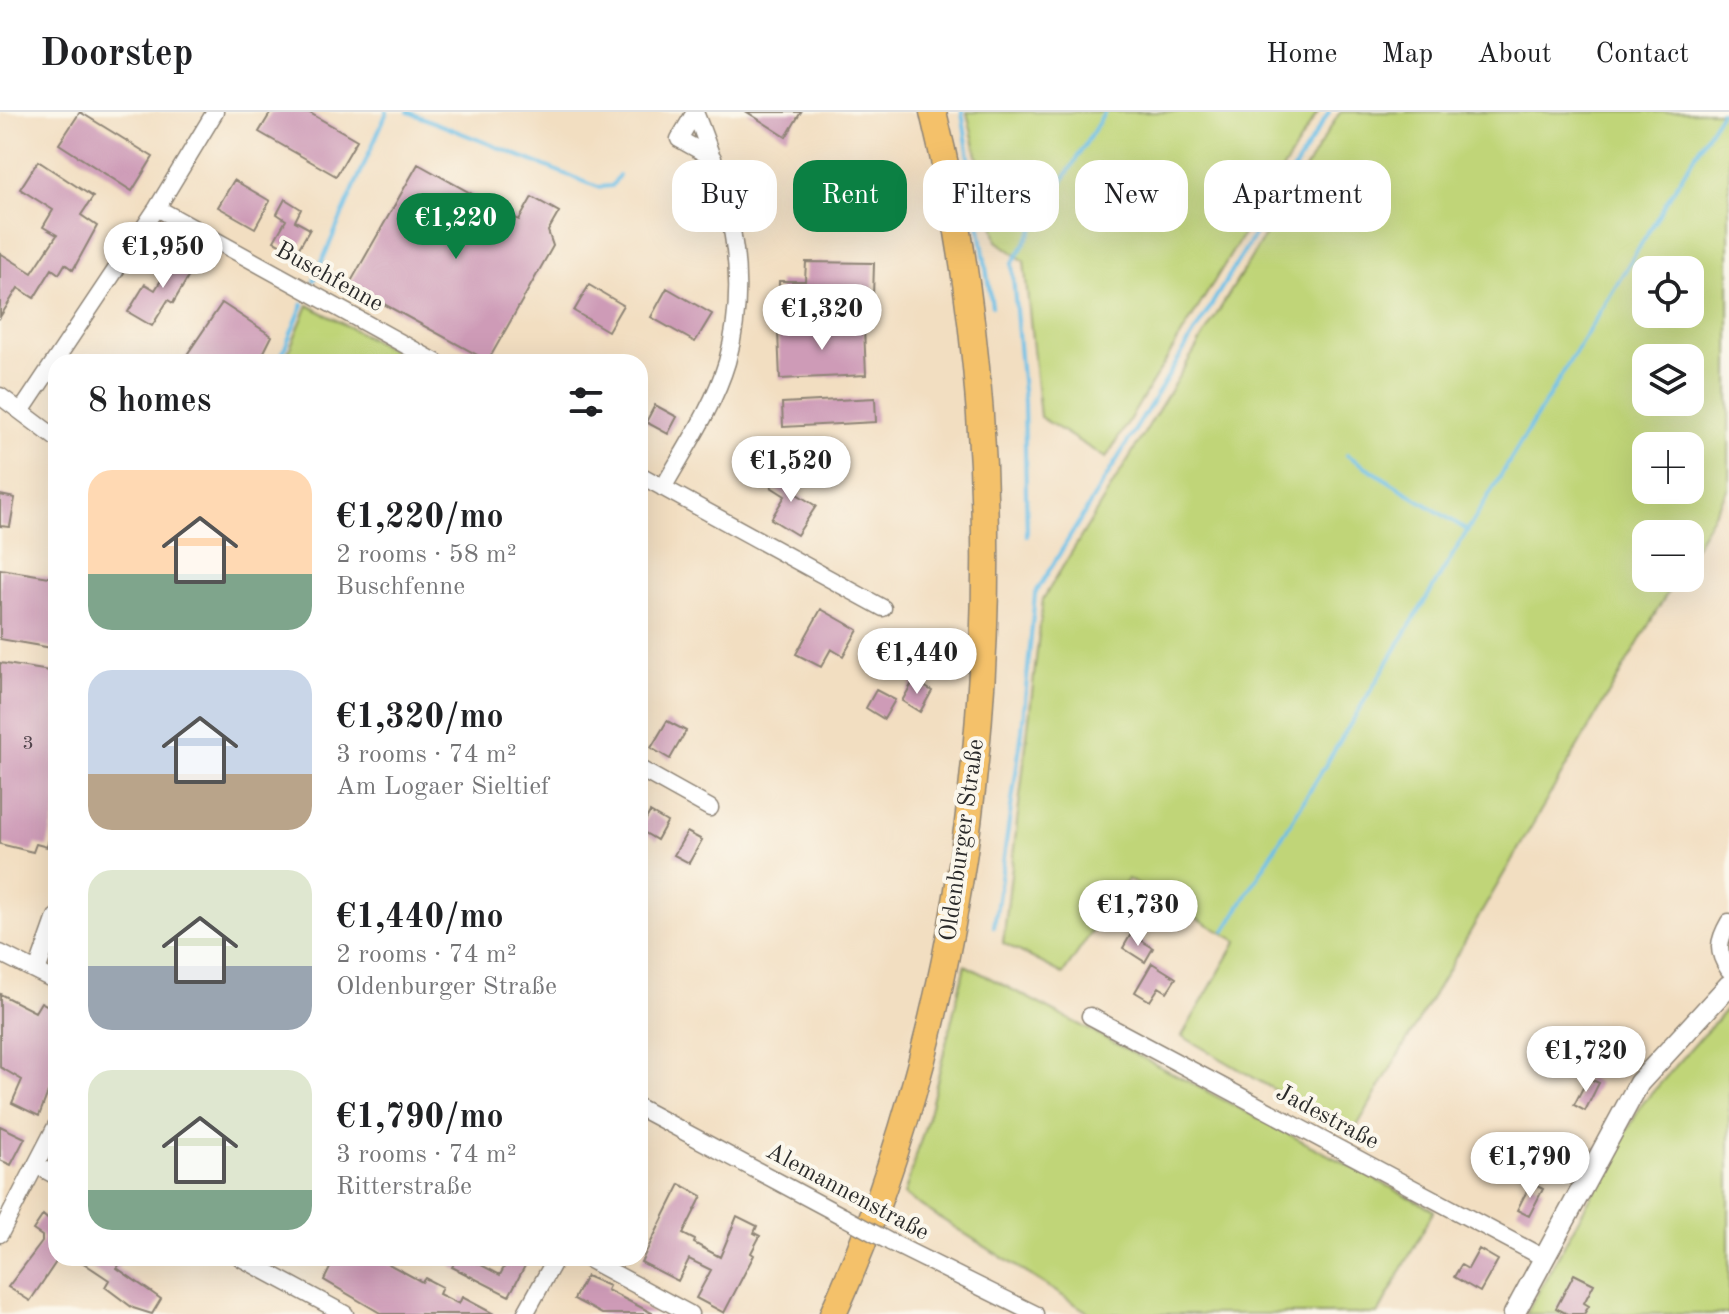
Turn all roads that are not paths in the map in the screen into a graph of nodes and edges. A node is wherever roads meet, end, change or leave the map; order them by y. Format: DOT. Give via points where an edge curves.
graph roads {
  1 [pos="215,112"];
  2 [pos="695,112"];
  3 [pos="933,112"];
  4 [pos="713,158"];
  5 [pos="157,208"];
  6 [pos="59,354"];
  7 [pos="422,354"];
  8 [pos="48,371"];
  9 [pos="0,396"];
  10 [pos="22,410"];
  11 [pos="48,431"];
  12 [pos="648,480"];
  13 [pos="663,488"];
  14 [pos="883,608"];
  15 [pos="648,773"];
  16 [pos="710,808"];
  17 [pos="1729,922"];
  18 [pos="48,940"];
  19 [pos="0,953"];
  20 [pos="1729,970"];
  21 [pos="37,971"];
  22 [pos="48,977"];
  23 [pos="1729,985"];
  24 [pos="1090,1016"];
  25 [pos="648,1112"];
  26 [pos="48,1142"];
  27 [pos="36,1165"];
  28 [pos="48,1172"];
  29 [pos="0,1234"];
  30 [pos="1544,1258"];
  31 [pos="256,1266"];
  32 [pos="552,1266"];
  33 [pos="601,1266"];
  34 [pos="345,1314"];
  35 [pos="525,1314"];
  36 [pos="690,1314"];
  37 [pos="833,1314"];
  38 [pos="1035,1314"];
  39 [pos="1514,1314"];
  1 -- 5 [label="street"];
  2 -- 4 [label="street"];
  2 -- 4 [label="street" via="679,139"];
  3 -- 37 [label="main road, Oldenburger Straße" via="965,276 979,403 986,530 974,764 941,976 909,1104"];
  4 -- 13 [label="street" via="728,199 736,248 727,364"];
  5 -- 6 [label="street"];
  5 -- 7 [label="street, Buschfenne"];
  8 -- 10 [label="street"];
  9 -- 10 [label="street"];
  10 -- 11 [label="street"];
  12 -- 13 [label="street"];
  13 -- 14 [label="street"];
  15 -- 16 [label="street"];
  17 -- 20 [label="street" via="1718,941"];
  18 -- 21 [label="street"];
  19 -- 21 [label="street"];
  21 -- 22 [label="street"];
  23 -- 30 [label="street" via="1639,1083"];
  24 -- 30 [label="street, Jadestraße"];
  25 -- 38 [label="street, Alemannenstraße, bridge"];
  26 -- 27 [label="street"];
  27 -- 28 [label="street"];
  27 -- 29 [label="street"];
  30 -- 39 [label="street"];
  31 -- 34 [label="street"];
  32 -- 35 [label="street"];
  33 -- 36 [label="street"];
}
